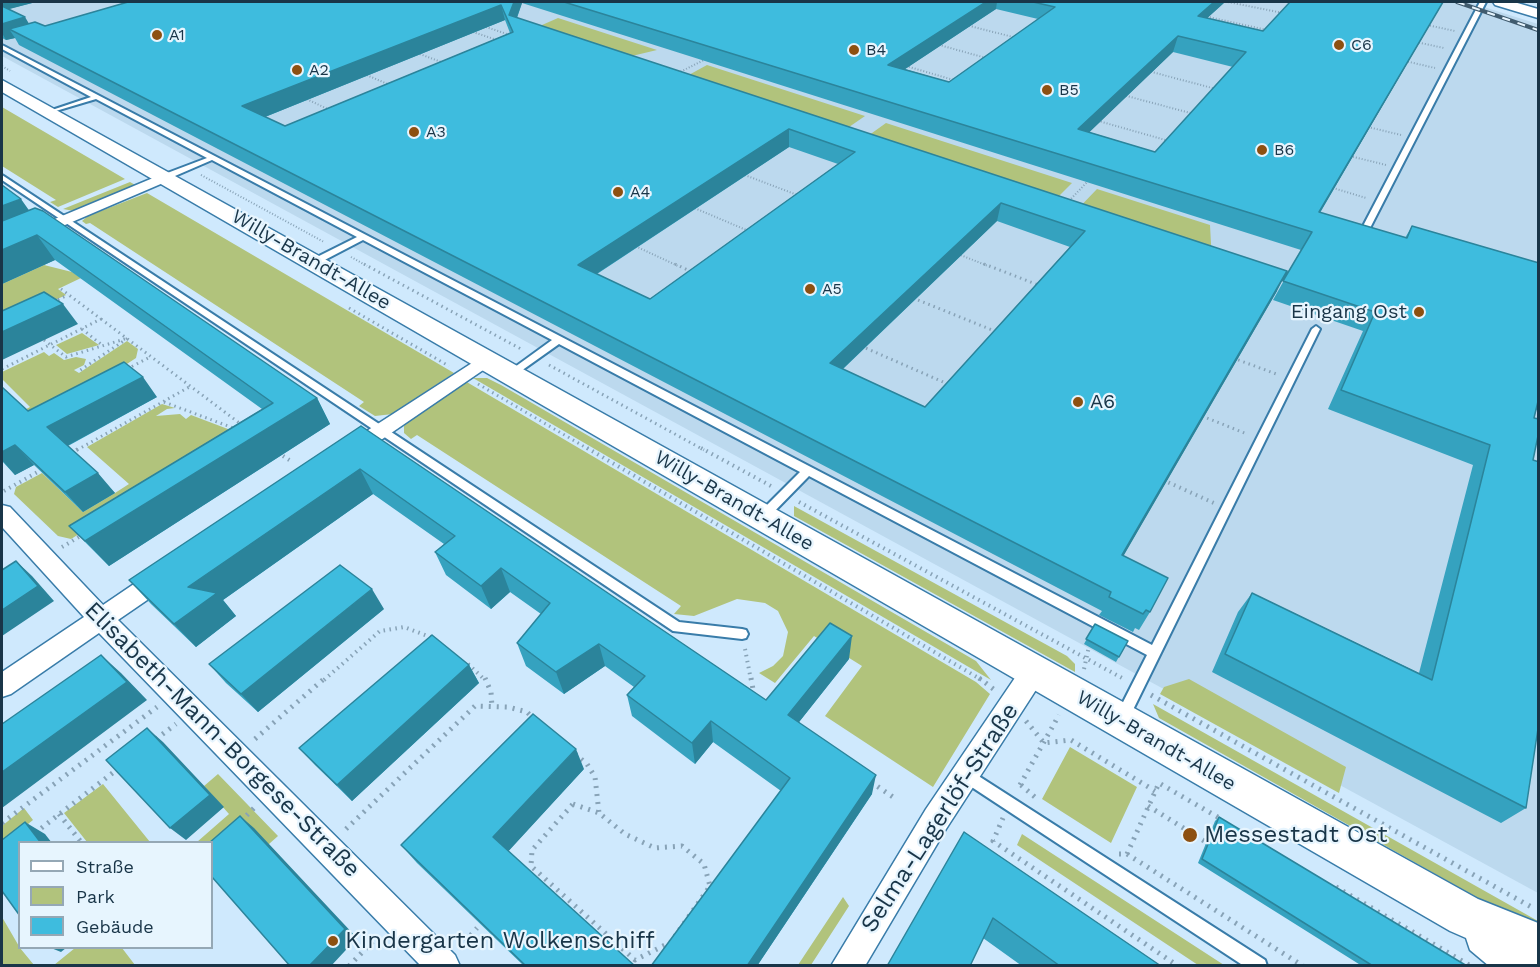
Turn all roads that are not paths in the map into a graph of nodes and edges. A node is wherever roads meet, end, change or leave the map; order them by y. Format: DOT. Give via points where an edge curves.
graph roads {
  1 [pos="1483,2"];
  2 [pos="1500,2"];
  3 [pos="1521,2"];
  4 [pos="1539,7"];
  5 [pos="1539,14"];
  6 [pos="13,42"];
  7 [pos="2,46"];
  8 [pos="2,86"];
  9 [pos="96,97"];
  10 [pos="51,112"];
  11 [pos="212,158"];
  12 [pos="2,177"];
  13 [pos="165,177"];
  14 [pos="66,220"];
  15 [pos="1366,228"];
  16 [pos="363,237"];
  17 [pos="2,247"];
  18 [pos="314,262"];
  19 [pos="1316,329"];
  20 [pos="559,340"];
  21 [pos="486,360"];
  22 [pos="512,374"];
  23 [pos="382,430"];
  24 [pos="338,460"];
  25 [pos="807,471"];
  26 [pos="3,502"];
  27 [pos="762,517"];
  28 [pos="179,566"];
  29 [pos="101,619"];
  30 [pos="742,634"];
  31 [pos="1153,652"];
  32 [pos="1034,671"];
  33 [pos="2,686"];
  34 [pos="1121,721"];
  35 [pos="966,775"];
  36 [pos="1465,916"];
  37 [pos="1539,945"];
  38 [pos="452,956"];
  39 [pos="847,966"];
  40 [pos="1259,966"];
  41 [pos="1525,966"];
  1 -- 15 [label="lane"];
  2 -- 5 [label="main road"];
  3 -- 4 [label="main road"];
  6 -- 7 [label="lane"];
  7 -- 9 [label="lane"];
  8 -- 10 [label="main road, Willy-Brandt-Allee"];
  9 -- 10 [label="lane"];
  9 -- 11 [label="lane"];
  10 -- 13 [label="main road, Willy-Brandt-Allee"];
  11 -- 13 [label="lane"];
  11 -- 16 [label="lane"];
  12 -- 14 [label="lane"];
  13 -- 14 [label="street"];
  13 -- 18 [label="main road, Willy-Brandt-Allee"];
  14 -- 17 [label="street"];
  14 -- 23 [label="lane"];
  16 -- 18 [label="lane"];
  16 -- 20 [label="lane"];
  18 -- 21 [label="main road, Willy-Brandt-Allee"];
  19 -- 31 [label="lane"];
  20 -- 22 [label="lane"];
  20 -- 25 [label="lane"];
  21 -- 22 [label="main road, Willy-Brandt-Allee"];
  21 -- 23 [label="street"];
  22 -- 27 [label="main road, Willy-Brandt-Allee"];
  23 -- 24 [label="street"];
  23 -- 30 [label="lane" via="677,627"];
  25 -- 27 [label="lane"];
  25 -- 31 [label="lane"];
  26 -- 29 [label="street, Elisabeth-Mann-Borgese-Straße"];
  27 -- 32 [label="main road, Willy-Brandt-Allee"];
  28 -- 29 [label="street"];
  29 -- 33 [label="street"];
  29 -- 38 [label="street, Elisabeth-Mann-Borgese-Straße" via="396,917"];
  31 -- 34 [label="lane"];
  32 -- 34 [label="main road, Willy-Brandt-Allee"];
  32 -- 35 [label="street, Selma-Lagerlöf-Straße"];
  34 -- 36 [label="main road, Willy-Brandt-Allee"];
  35 -- 39 [label="street, Selma-Lagerlöf-Straße"];
  35 -- 40 [label="lane"];
  36 -- 37 [label="main road, Willy-Brandt-Allee"];
  36 -- 41 [label="main road, Willy-Brandt-Allee"];
}
